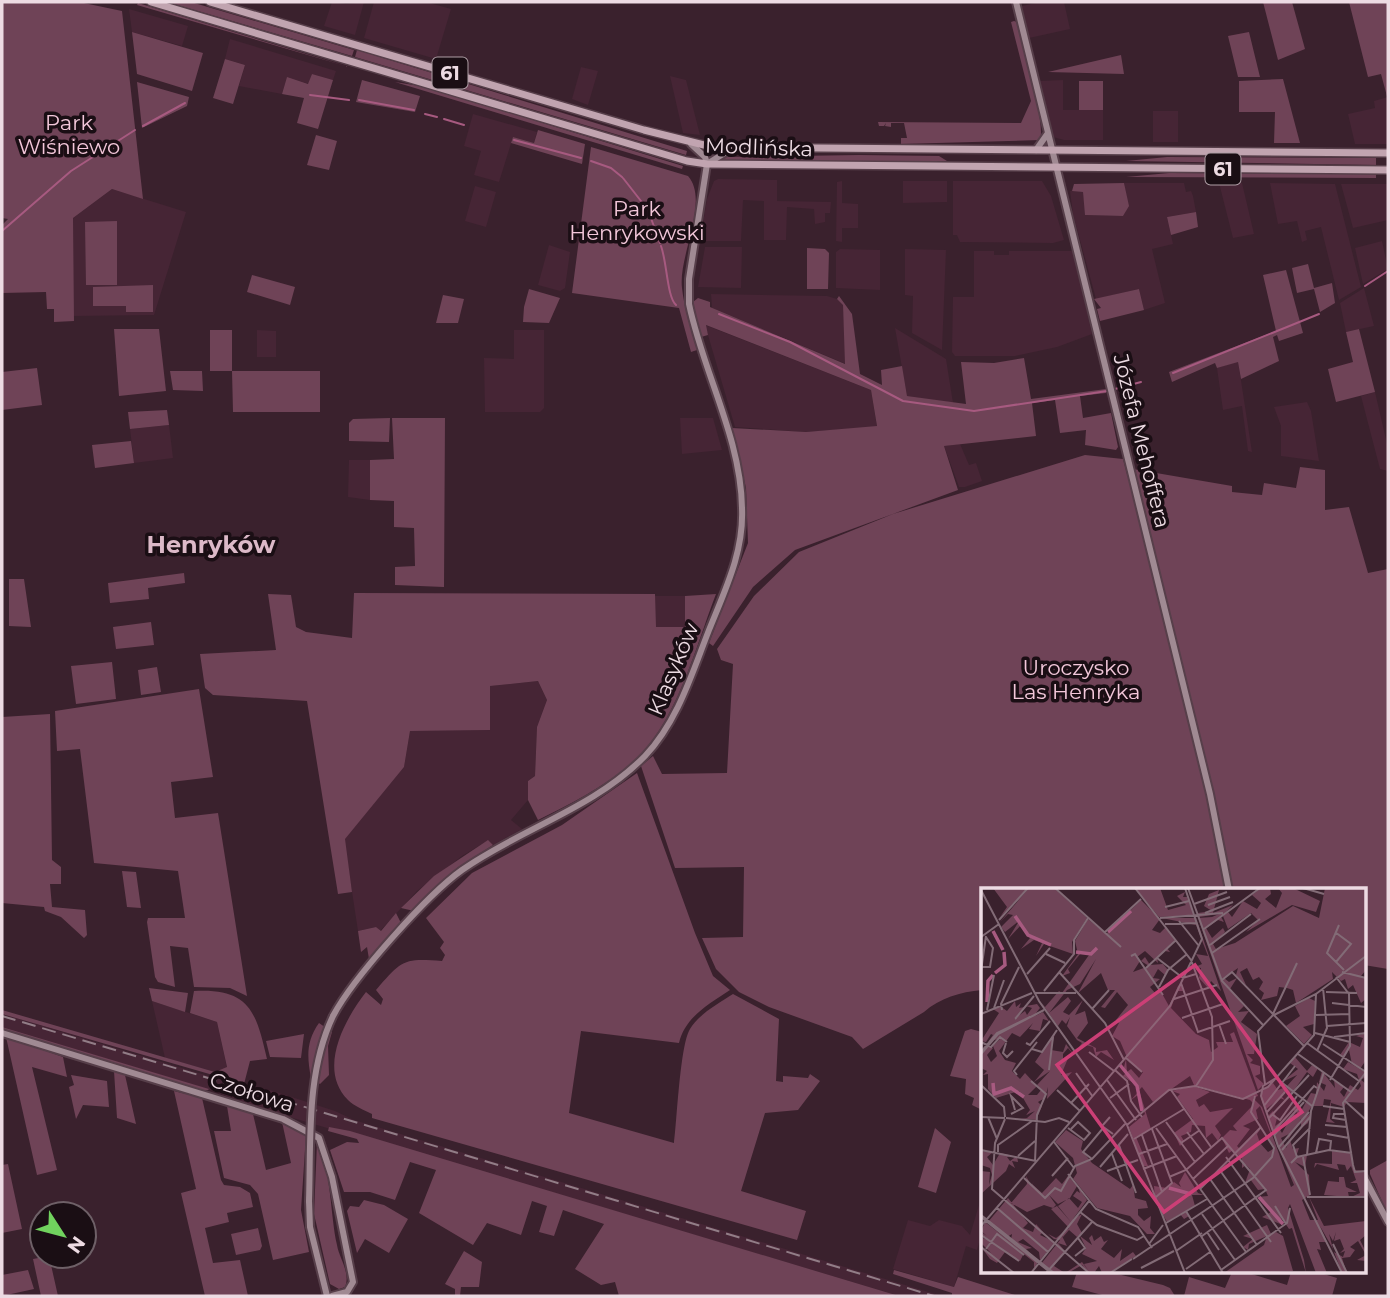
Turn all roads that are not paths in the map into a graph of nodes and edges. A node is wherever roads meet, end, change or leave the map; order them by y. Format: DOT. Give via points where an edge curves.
graph roads {
  1 [pos="151,2"];
  2 [pos="210,2"];
  3 [pos="1016,2"];
  4 [pos="1048,133"];
  5 [pos="691,144"];
  6 [pos="731,149"];
  7 [pos="1036,150"];
  8 [pos="1054,150"];
  9 [pos="1388,153"];
  10 [pos="706,164"];
  11 [pos="1058,167"];
  12 [pos="1388,170"];
  13 [pos="1229,888"];
  14 [pos="2,1033"];
  15 [pos="1366,1181"];
  16 [pos="1388,1222"];
  17 [pos="329,1296"];
  1 -- 10 [label="main road, Modlińska / 61"];
  2 -- 5 [label="main road, Modlińska / 61"];
  3 -- 4 [label="street, Józefa Mehoffera"];
  4 -- 7 [label="street"];
  4 -- 8 [label="street, Józefa Mehoffera"];
  5 -- 6 [label="main road, Modlińska / 61"];
  5 -- 10 [label="street"];
  6 -- 7 [label="main road, Modlińska / 61"];
  6 -- 10 [label="street"];
  7 -- 8 [label="main road, Modlińska / 61"];
  8 -- 9 [label="main road, Modlińska / 61"];
  8 -- 11 [label="street, Józefa Mehoffera"];
  10 -- 11 [label="main road, Modlińska / 61"];
  10 -- 17 [label="street, Klasyków, bridge" via="689,304 734,455 742,517 730,577 676,711 651,749 611,786 453,877 360,976 333,1016 317,1064 309,1201 310,1227"];
  11 -- 12 [label="main road, Modlińska / 61"];
  11 -- 13 [label="street, Józefa Mehoffera" via="1210,794"];
  14 -- 17 [label="street, Czołowa" via="283,1119 319,1138 332,1177 353,1282 347,1292"];
  15 -- 16 [label="street"];
}
